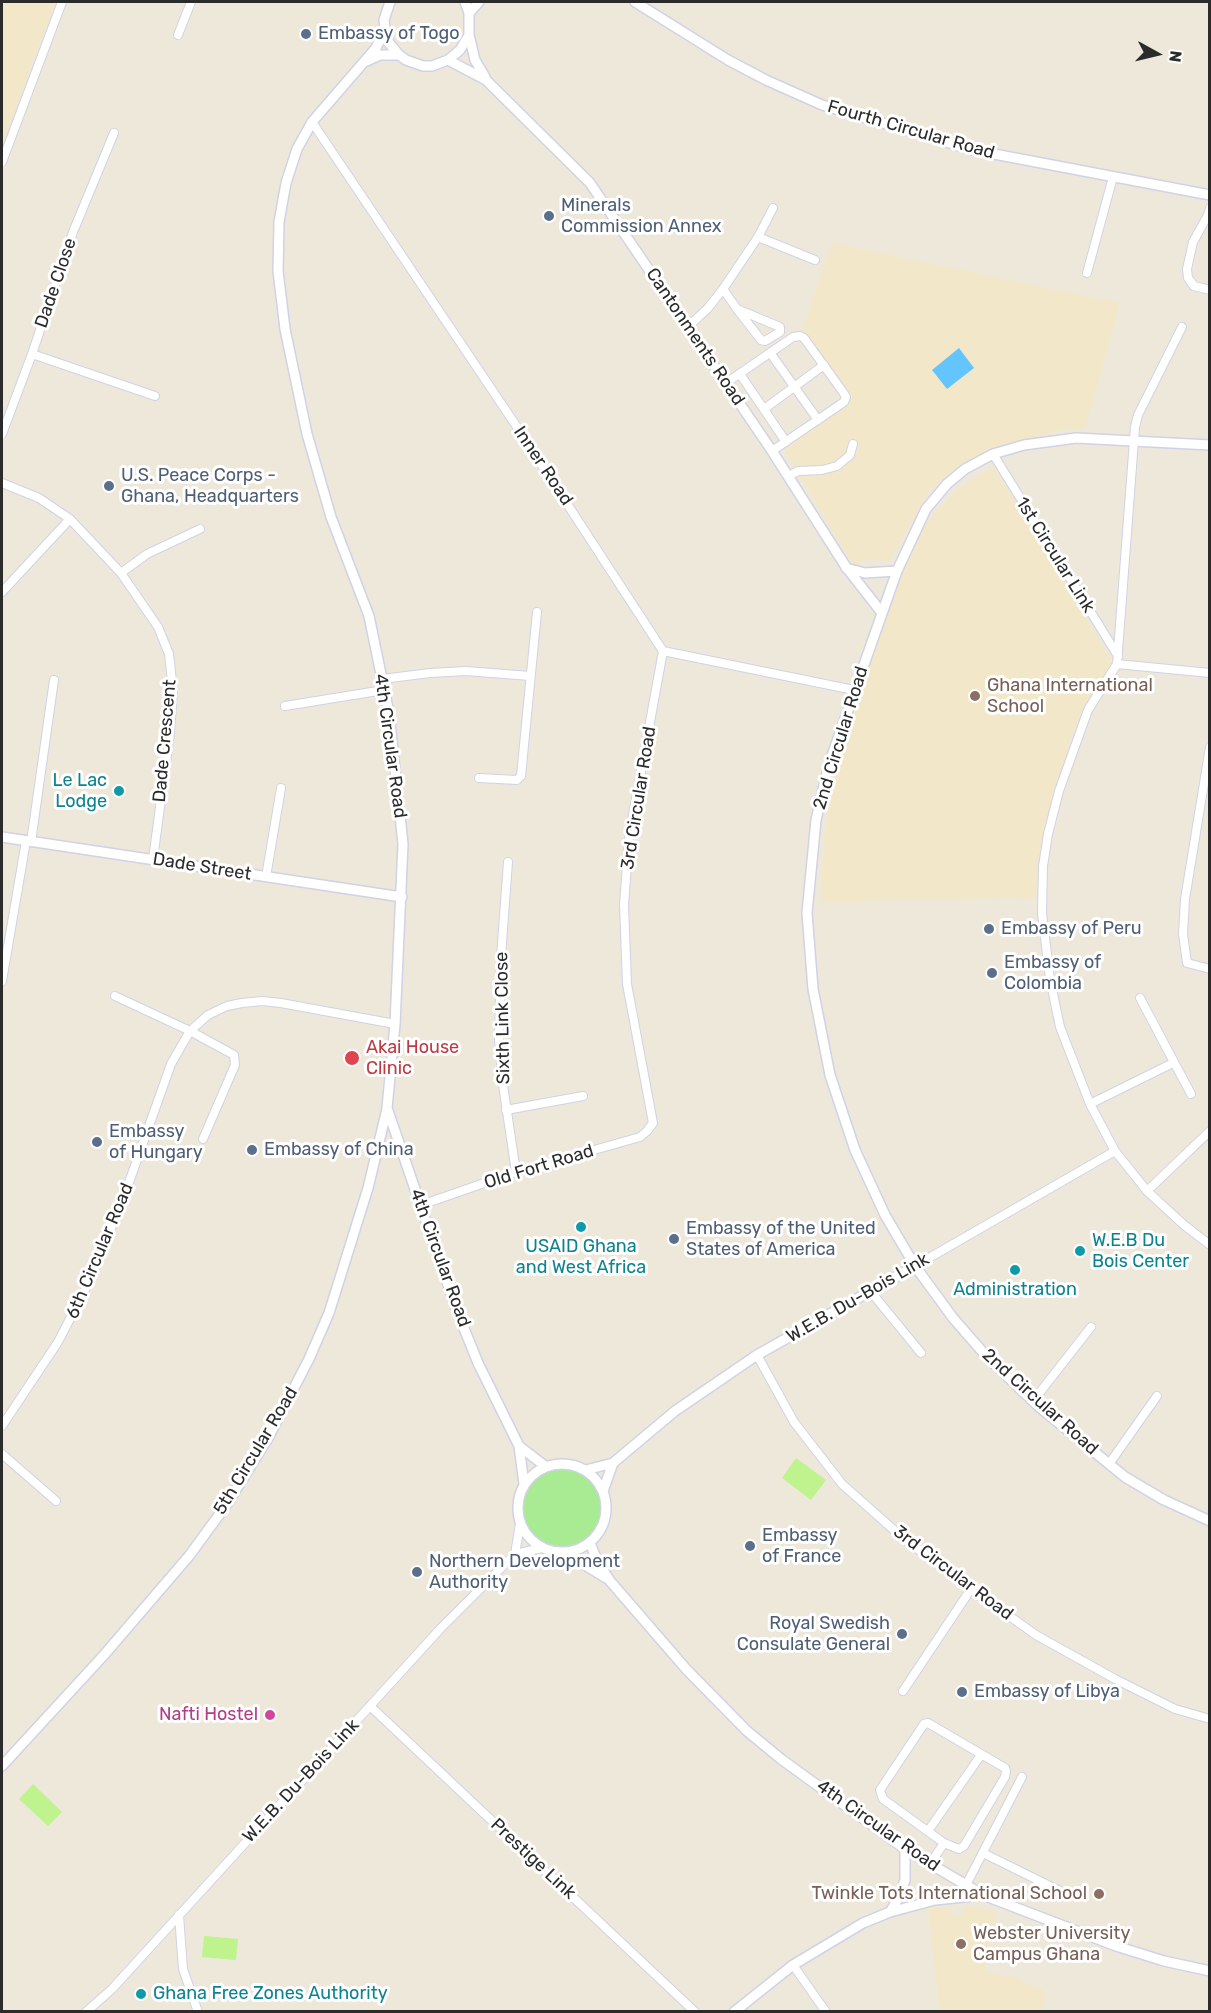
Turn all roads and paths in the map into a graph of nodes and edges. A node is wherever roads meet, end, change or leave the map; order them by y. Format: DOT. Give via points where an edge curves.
graph roads {
  1 [pos="62,2"];
  2 [pos="191,2"];
  3 [pos="389,2"];
  4 [pos="465,2"];
  5 [pos="479,2"];
  6 [pos="635,2"];
  7 [pos="469,13"];
  8 [pos="385,28"];
  9 [pos="178,35"];
  10 [pos="469,35"];
  11 [pos="399,55"];
  12 [pos="448,60"];
  13 [pos="366,61"];
  14 [pos="486,80"];
  15 [pos="312,122"];
  16 [pos="114,133"];
  17 [pos="2,162"];
  18 [pos="1113,177"];
  19 [pos="1209,195"];
  20 [pos="773,208"];
  21 [pos="1209,208"];
  22 [pos="1207,223"];
  23 [pos="758,237"];
  24 [pos="815,260"];
  25 [pos="1087,273"];
  26 [pos="723,289"];
  27 [pos="1209,290"];
  28 [pos="737,309"];
  29 [pos="689,326"];
  30 [pos="1182,327"];
  31 [pos="32,354"];
  32 [pos="771,354"];
  33 [pos="824,365"];
  34 [pos="740,374"];
  35 [pos="726,383"];
  36 [pos="795,387"];
  37 [pos="155,396"];
  38 [pos="764,409"];
  39 [pos="818,420"];
  40 [pos="2,434"];
  41 [pos="1133,440"];
  42 [pos="786,442"];
  43 [pos="853,444"];
  44 [pos="1209,445"];
  45 [pos="772,451"];
  46 [pos="993,454"];
  47 [pos="789,476"];
  48 [pos="2,483"];
  49 [pos="70,519"];
  50 [pos="200,529"];
  51 [pos="846,567"];
  52 [pos="897,571"];
  53 [pos="121,573"];
  54 [pos="2,592"];
  55 [pos="537,612"];
  56 [pos="882,613"];
  57 [pos="663,651"];
  58 [pos="1117,660"];
  59 [pos="1209,673"];
  60 [pos="530,676"];
  61 [pos="382,679"];
  62 [pos="54,680"];
  63 [pos="384,690"];
  64 [pos="854,690"];
  65 [pos="285,706"];
  66 [pos="1209,747"];
  67 [pos="1208,767"];
  68 [pos="479,778"];
  69 [pos="281,788"];
  70 [pos="2,837"];
  71 [pos="29,842"];
  72 [pos="153,860"];
  73 [pos="508,862"];
  74 [pos="266,877"];
  75 [pos="402,897"];
  76 [pos="1209,969"];
  77 [pos="2,981"];
  78 [pos="115,996"];
  79 [pos="1140,998"];
  80 [pos="395,1024"];
  81 [pos="190,1030"];
  82 [pos="1173,1063"];
  83 [pos="1191,1094"];
  84 [pos="583,1096"];
  85 [pos="1090,1104"];
  86 [pos="387,1108"];
  87 [pos="506,1110"];
  88 [pos="653,1123"];
  89 [pos="1209,1131"];
  90 [pos="203,1139"];
  91 [pos="1115,1151"];
  92 [pos="516,1172"];
  93 [pos="1147,1191"];
  94 [pos="421,1204"];
  95 [pos="1209,1245"];
  96 [pos="915,1266"];
  97 [pos="871,1292"];
  98 [pos="1091,1327"];
  99 [pos="921,1353"];
  100 [pos="757,1355"];
  101 [pos="1157,1396"];
  102 [pos="1033,1401"];
  103 [pos="2,1426"];
  104 [pos="519,1446"];
  105 [pos="2,1454"];
  106 [pos="613,1462"];
  107 [pos="1109,1464"];
  108 [pos="545,1466"];
  109 [pos="586,1470"];
  110 [pos="524,1484"];
  111 [pos="603,1491"];
  112 [pos="56,1501"];
  113 [pos="1209,1521"];
  114 [pos="520,1524"];
  115 [pos="590,1542"];
  116 [pos="542,1548"];
  117 [pos="565,1553"];
  118 [pos="515,1554"];
  119 [pos="610,1581"];
  120 [pos="971,1589"];
  121 [pos="903,1691"];
  122 [pos="370,1706"];
  123 [pos="1209,1719"];
  124 [pos="981,1755"];
  125 [pos="2,1766"];
  126 [pos="1022,1777"];
  127 [pos="928,1831"];
  128 [pos="944,1843"];
  129 [pos="905,1849"];
  130 [pos="982,1853"];
  131 [pos="930,1864"];
  132 [pos="966,1885"];
  133 [pos="1060,1891"];
  134 [pos="983,1895"];
  135 [pos="890,1912"];
  136 [pos="179,1914"];
  137 [pos="793,1965"];
  138 [pos="1209,1971"];
  139 [pos="89,2011"];
  140 [pos="198,2012"];
  141 [pos="695,2012"];
  142 [pos="734,2012"];
  143 [pos="826,2012"];
  1 -- 17 [label="street"];
  2 -- 9 [label="street"];
  3 -- 8 [label="street, 4th Circular Road"];
  4 -- 7 [label="street"];
  5 -- 7 [label="street"];
  6 -- 18 [label="street, Fourth Circular Road" via="728,60 822,105 973,150"];
  7 -- 10 [label="street"];
  8 -- 11 [label="street" via="389,43"];
  8 -- 13 [label="street, 4th Circular Road"];
  10 -- 12 [label="street"];
  10 -- 14 [label="street" via="475,60"];
  11 -- 12 [label="street" via="423,66"];
  11 -- 13 [label="street" via="380,55"];
  12 -- 14 [label="street"];
  13 -- 15 [label="street, 4th Circular Road"];
  14 -- 29 [label="street, Cantonments Road" via="590,183"];
  15 -- 57 [label="street, Inner Road"];
  15 -- 61 [label="street, 4th Circular Road" via="285,183 279,222 278,271 285,329 307,434 332,517 369,616"];
  16 -- 31 [label="street, Dade Close" via="73,232"];
  18 -- 19 [label="street, Fourth Circular Road"];
  18 -- 25 [label="street"];
  20 -- 23 [label="street"];
  21 -- 22 [label="street"];
  22 -- 27 [label="street" via="1193,242 1186,269 1194,286"];
  23 -- 24 [label="street"];
  23 -- 26 [label="street"];
  26 -- 28 [label="street"];
  26 -- 29 [label="street"];
  28 -- 28 [label="street" via="761,339 781,330 780,327"];
  29 -- 35 [label="street, Cantonments Road"];
  30 -- 41 [label="street" via="1138,415"];
  31 -- 37 [label="street"];
  31 -- 40 [label="street, Dade Close"];
  32 -- 33 [label="street" via="800,336"];
  32 -- 34 [label="street"];
  32 -- 36 [label="street"];
  33 -- 36 [label="street"];
  33 -- 39 [label="street" via="846,397"];
  34 -- 35 [label="street"];
  34 -- 38 [label="street"];
  35 -- 45 [label="street, Cantonments Road"];
  36 -- 38 [label="street"];
  36 -- 39 [label="street"];
  38 -- 42 [label="street"];
  39 -- 42 [label="street"];
  41 -- 44 [label="street, 2nd Circular Road"];
  41 -- 46 [label="street, 2nd Circular Road" via="1076,438"];
  41 -- 58 [label="street"];
  42 -- 45 [label="street"];
  43 -- 47 [label="street" via="850,455 837,466 822,471 798,471"];
  45 -- 47 [label="street, Cantonments Road"];
  46 -- 52 [label="street, 2nd Circular Road" via="965,469 926,509"];
  46 -- 58 [label="street, 1st Circular Link"];
  47 -- 51 [label="street, Cantonments Road"];
  48 -- 49 [label="street, Dade Crescent" via="39,498"];
  49 -- 53 [label="street, Dade Crescent"];
  49 -- 54 [label="street"];
  50 -- 53 [label="street" via="147,554"];
  51 -- 52 [label="street" via="865,573"];
  51 -- 56 [label="street, Cantonments Road"];
  52 -- 56 [label="street, 2nd Circular Road"];
  53 -- 72 [label="street, Dade Crescent" via="158,627 169,654 173,690 170,733"];
  55 -- 60 [label="street"];
  56 -- 64 [label="street, 2nd Circular Road"];
  57 -- 64 [label="street"];
  57 -- 88 [label="street, 3rd Circular Road" via="629,837 624,905 627,984"];
  58 -- 59 [label="street"];
  58 -- 85 [label="street" via="1076,739 1042,866 1041,913 1050,979 1060,1028"];
  60 -- 61 [label="street" via="466,671"];
  60 -- 68 [label="street" via="521,776 517,780"];
  61 -- 63 [label="street, 4th Circular Road"];
  62 -- 71 [label="street"];
  63 -- 65 [label="street"];
  63 -- 75 [label="street, 4th Circular Road" via="403,844"];
  64 -- 96 [label="street, 2nd Circular Road" via="829,764 816,820 807,913 813,989 830,1075 855,1150 885,1215"];
  66 -- 67 [label="street"];
  67 -- 76 [label="street" via="1185,898 1183,934 1187,963"];
  69 -- 74 [label="street"];
  70 -- 71 [label="street, Dade Street"];
  71 -- 72 [label="street, Dade Street"];
  71 -- 77 [label="street"];
  72 -- 74 [label="street, Dade Street"];
  73 -- 87 [label="street, Sixth Link Close" via="500,1040"];
  74 -- 75 [label="street, Dade Street"];
  75 -- 80 [label="street, 4th Circular Road"];
  78 -- 81 [label="street"];
  79 -- 82 [label="street"];
  80 -- 81 [label="street, 6th Circular Road" via="262,1001 227,1006"];
  80 -- 86 [label="street, 4th Circular Road"];
  81 -- 90 [label="street" via="234,1055 235,1065"];
  81 -- 103 [label="street, 6th Circular Road" via="171,1064 91,1278 58,1342"];
  82 -- 83 [label="street"];
  82 -- 85 [label="street"];
  84 -- 87 [label="street"];
  85 -- 91 [label="street"];
  86 -- 94 [label="street, 4th Circular Road"];
  86 -- 125 [label="street, 5th Circular Road" via="333,1302 268,1438 189,1556"];
  87 -- 92 [label="street, Sixth Link Close"];
  88 -- 92 [label="street, Old Fort Road" via="640,1137"];
  89 -- 93 [label="street"];
  91 -- 93 [label="street"];
  91 -- 96 [label="street, W.E.B. Du-Bois Link"];
  92 -- 94 [label="street, Old Fort Road"];
  93 -- 95 [label="street"];
  94 -- 104 [label="street, 4th Circular Road" via="478,1363"];
  96 -- 97 [label="street, W.E.B. Du-Bois Link"];
  96 -- 102 [label="street, 2nd Circular Road" via="987,1357"];
  97 -- 99 [label="street"];
  97 -- 100 [label="street, W.E.B. Du-Bois Link"];
  98 -- 102 [label="street"];
  100 -- 106 [label="street, W.E.B. Du-Bois Link" via="675,1411"];
  100 -- 120 [label="street, 3rd Circular Road" via="794,1422 842,1484 903,1538"];
  101 -- 107 [label="street"];
  102 -- 107 [label="street, 2nd Circular Road"];
  104 -- 108 [label="street, 4th Circular Road"];
  104 -- 110 [label="street, 4th Circular Road"];
  105 -- 112 [label="street"];
  106 -- 109 [label="street, W.E.B. Du-Bois Link"];
  106 -- 111 [label="street"];
  107 -- 113 [label="street, 2nd Circular Road" via="1164,1500"];
  108 -- 109 [label="street" via="573,1464"];
  108 -- 110 [label="street"];
  109 -- 111 [label="street"];
  110 -- 114 [label="street" via="518,1504"];
  111 -- 115 [label="street" via="605,1519"];
  114 -- 116 [label="street"];
  114 -- 118 [label="street"];
  115 -- 117 [label="street"];
  115 -- 119 [label="street, 4th Circular Road"];
  116 -- 117 [label="street"];
  116 -- 118 [label="street"];
  117 -- 119 [label="street, 4th Circular Road"];
  118 -- 122 [label="street, W.E.B. Du-Bois Link"];
  119 -- 129 [label="street, 4th Circular Road" via="687,1670 747,1731"];
  120 -- 121 [label="street"];
  120 -- 123 [label="street, 3rd Circular Road" via="1036,1635 1115,1679 1175,1709"];
  122 -- 136 [label="street, W.E.B. Du-Bois Link"];
  122 -- 141 [label="street, Prestige Link"];
  124 -- 127 [label="street"];
  124 -- 127 [label="street" via="931,1724 924,1724 880,1790 883,1798"];
  124 -- 128 [label="street" via="1005,1768 1006,1774 964,1846 959,1849"];
  126 -- 130 [label="street"];
  127 -- 128 [label="street"];
  128 -- 131 [label="street"];
  129 -- 131 [label="street, 4th Circular Road"];
  129 -- 135 [label="street" via="905,1881"];
  130 -- 132 [label="street"];
  130 -- 133 [label="street"];
  131 -- 132 [label="street, 4th Circular Road"];
  132 -- 134 [label="street, 4th Circular Road"];
  134 -- 135 [label="street" via="935,1900"];
  134 -- 138 [label="street, 4th Circular Road" via="1116,1946"];
  135 -- 137 [label="street" via="863,1923"];
  136 -- 139 [label="street, W.E.B. Du-Bois Link"];
  136 -- 140 [label="street" via="183,1969"];
  137 -- 142 [label="street"];
  137 -- 143 [label="street"];
}
